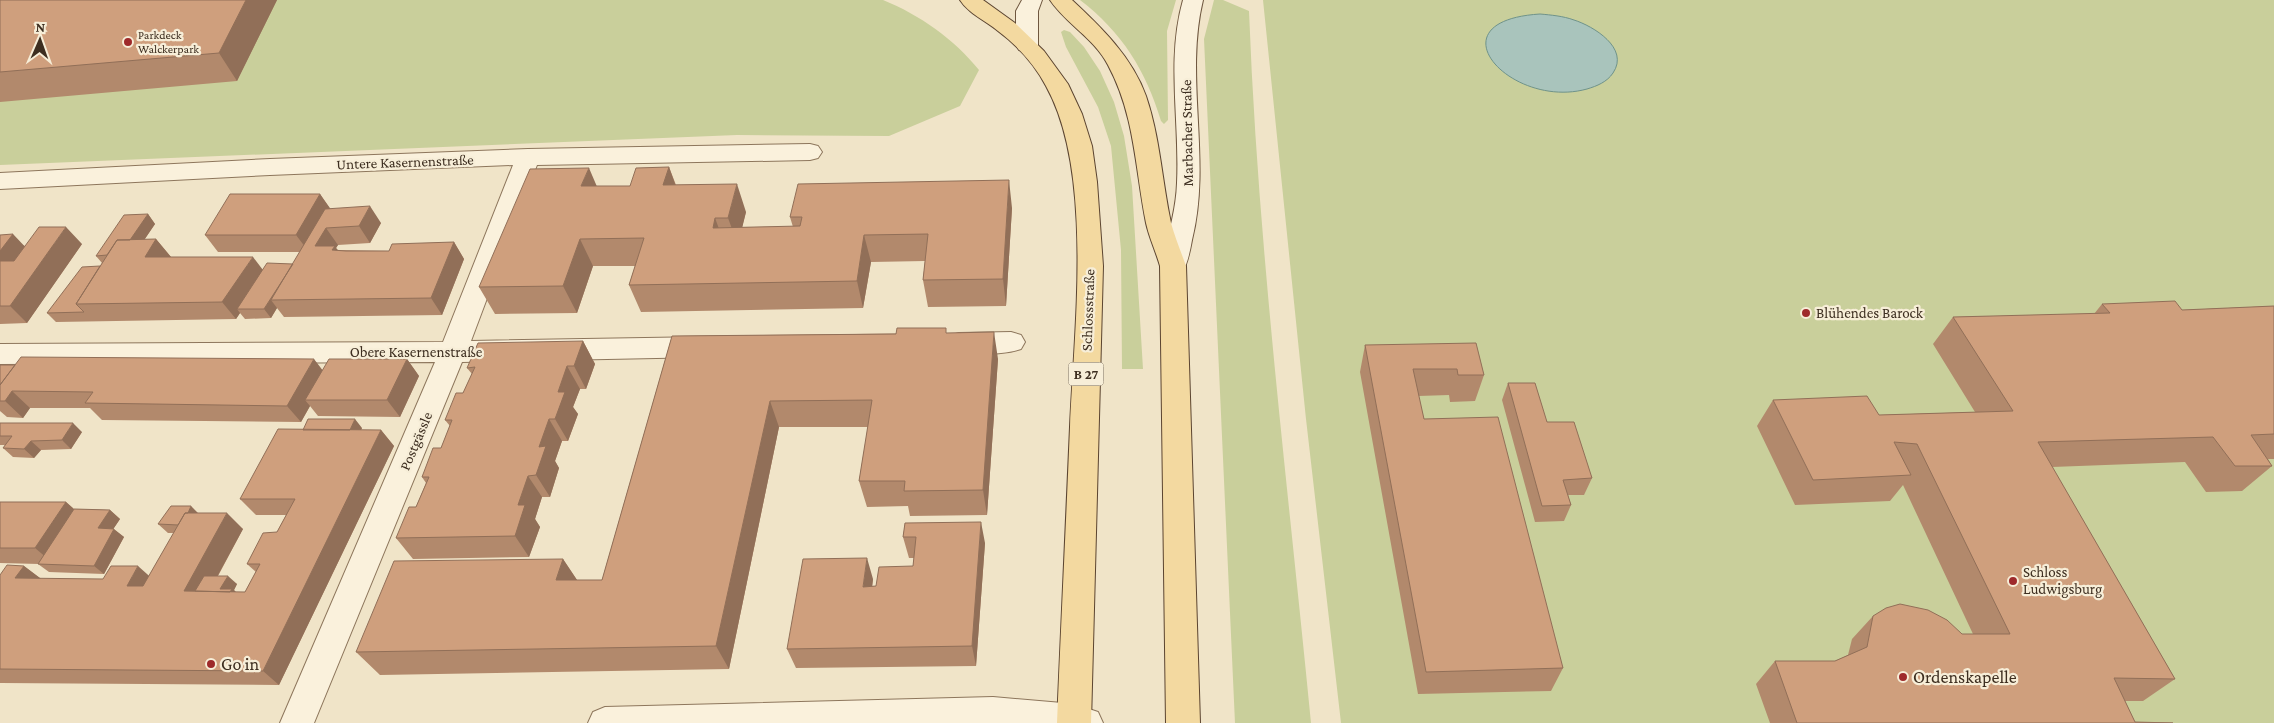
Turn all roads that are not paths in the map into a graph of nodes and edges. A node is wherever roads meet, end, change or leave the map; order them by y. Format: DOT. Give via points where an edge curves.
graph roads {
  1 [pos="970,0"];
  2 [pos="1032,0"];
  3 [pos="1060,0"];
  4 [pos="1193,0"];
  5 [pos="1027,45"];
  6 [pos="810,152"];
  7 [pos="528,157"];
  8 [pos="0,181"];
  9 [pos="1173,266"];
  10 [pos="1011,342"];
  11 [pos="931,344"];
  12 [pos="732,347"];
  13 [pos="453,352"];
  14 [pos="0,354"];
  15 [pos="1078,722"];
  16 [pos="297,723"];
  17 [pos="604,723"];
  18 [pos="1183,723"];
  1 -- 5 [label="main road, Schlossstraße / B 27"];
  2 -- 5 [label="street" via="1027,10"];
  3 -- 9 [label="main road" via="1096,34 1134,95 1159,224"];
  4 -- 9 [label="street, Marbacher Straße" via="1185,48 1190,184"];
  5 -- 15 [label="main road, Schlossstraße / B 27" via="1064,95 1076,123 1088,202 1090,266"];
  6 -- 7 [label="street, Untere Kasernenstraße"];
  7 -- 8 [label="street, Untere Kasernenstraße"];
  7 -- 13 [label="street, Postgässle"];
  9 -- 18 [label="main road"];
  10 -- 11 [label="street"];
  12 -- 13 [label="street, Obere Kasernenstraße"];
  13 -- 14 [label="street, Obere Kasernenstraße"];
  13 -- 16 [label="street, Postgässle"];
  15 -- 17 [label="street" via="992,713"];
}
